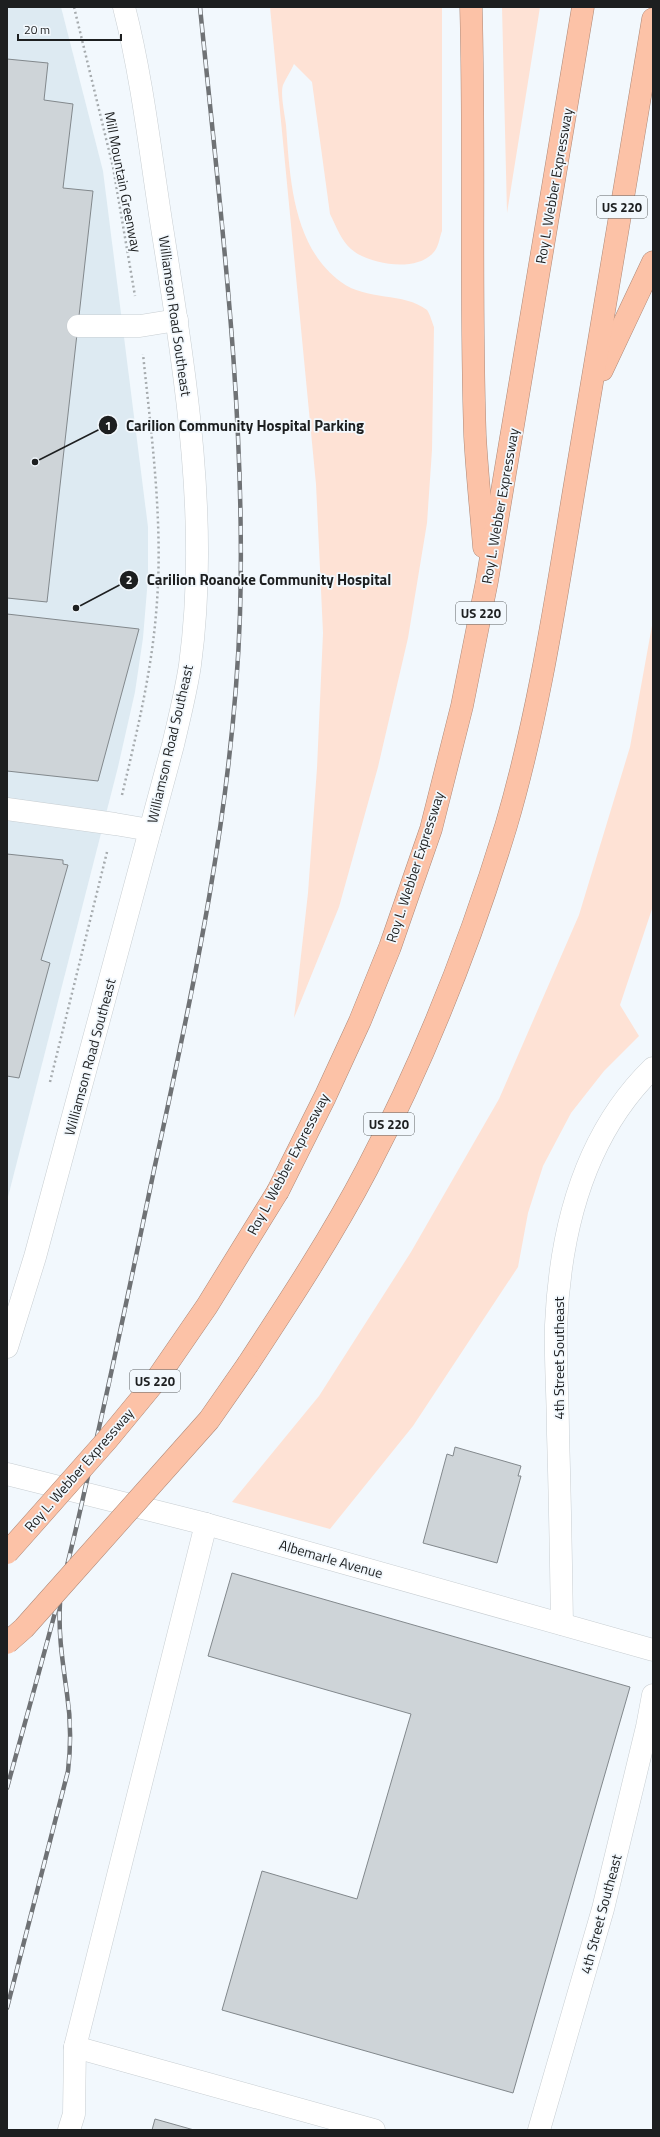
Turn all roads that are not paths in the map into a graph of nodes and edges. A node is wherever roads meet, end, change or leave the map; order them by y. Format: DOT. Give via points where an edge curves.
graph roads {
  1 [pos="124,7"];
  2 [pos="471,7"];
  3 [pos="583,7"];
  4 [pos="653,20"];
  5 [pos="653,262"];
  6 [pos="177,320"];
  7 [pos="78,326"];
  8 [pos="590,394"];
  9 [pos="487,581"];
  10 [pos="7,809"];
  11 [pos="150,830"];
  12 [pos="653,1068"];
  13 [pos="7,1347"];
  14 [pos="7,1474"];
  15 [pos="206,1524"];
  16 [pos="7,1553"];
  17 [pos="562,1624"];
  18 [pos="7,1643"];
  19 [pos="653,1650"];
  20 [pos="653,1695"];
  21 [pos="75,2047"];
  22 [pos="70,2130"];
  23 [pos="374,2130"];
  24 [pos="539,2130"];
  1 -- 6 [label="street, Williamson Road Southeast" via="143,105"];
  2 -- 9 [label="highway" via="475,437"];
  3 -- 9 [label="highway, Roy L. Webber Expressway / US 220"];
  4 -- 8 [label="highway, US 220"];
  5 -- 8 [label="highway"];
  6 -- 7 [label="street" via="140,326"];
  6 -- 11 [label="street, Williamson Road Southeast" via="190,423 196,502 195,602 190,664 183,704"];
  8 -- 18 [label="highway, US 220, bridge" via="543,674 506,824 448,994 398,1107 367,1170 295,1292 209,1420 24,1628"];
  9 -- 16 [label="highway, Roy L. Webber Expressway / US 220, bridge" via="462,706 431,829 390,947 325,1097 278,1191 207,1306 154,1383"];
  10 -- 11 [label="street"];
  11 -- 13 [label="street, Williamson Road Southeast" via="35,1257"];
  12 -- 17 [label="street, 4th Street Southeast" via="612,1118 587,1164 562,1261 556,1326"];
  14 -- 15 [label="street, Albemarle Avenue"];
  15 -- 17 [label="street, Albemarle Avenue"];
  15 -- 21 [label="street"];
  17 -- 19 [label="street, Albemarle Avenue"];
  20 -- 24 [label="street, 4th Street Southeast" via="603,1909"];
  21 -- 22 [label="street" via="74,2114"];
  21 -- 23 [label="street"];
}
